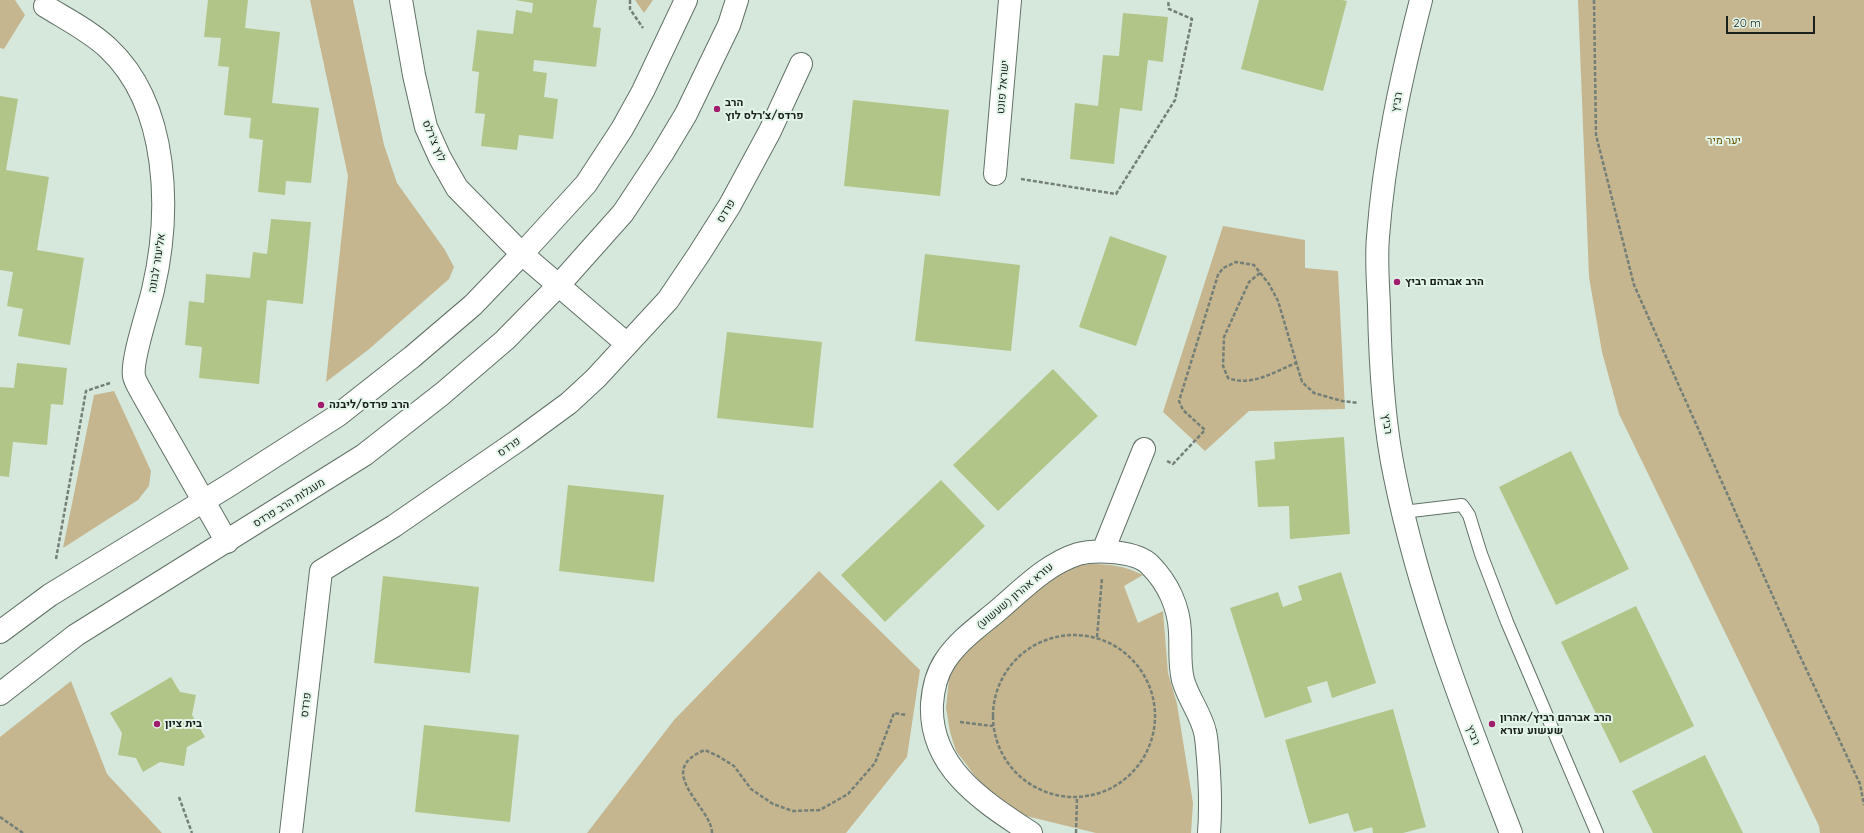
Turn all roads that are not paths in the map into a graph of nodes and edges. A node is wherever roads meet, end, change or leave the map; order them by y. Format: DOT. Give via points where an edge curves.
graph roads {
  1 [pos="401,0"];
  2 [pos="686,0"];
  3 [pos="737,0"];
  4 [pos="1010,0"];
  5 [pos="1421,0"];
  6 [pos="45,6"];
  7 [pos="801,64"];
  8 [pos="995,174"];
  9 [pos="522,254"];
  10 [pos="558,286"];
  11 [pos="627,344"];
  12 [pos="1144,449"];
  13 [pos="203,501"];
  14 [pos="1403,512"];
  15 [pos="227,542"];
  16 [pos="1103,551"];
  17 [pos="0,632"];
  18 [pos="0,694"];
  19 [pos="291,833"];
  20 [pos="1031,833"];
  21 [pos="1208,833"];
  22 [pos="1511,833"];
  23 [pos="1597,833"];
  1 -- 9 [label="street, לוץ צ'רלס" via="426,127 440,158 457,188"];
  2 -- 9 [label="street" via="622,129 586,184"];
  3 -- 10 [label="street" via="729,25 686,114 662,154 623,213"];
  4 -- 8 [label="street, ישראל פונט"];
  5 -- 14 [label="street, רביץ" via="1402,74 1385,163 1378,239 1380,369 1394,476"];
  6 -- 13 [label="street, אליעזר לבונה" via="108,48 130,74 148,110 159,151 163,192 162,237 134,376"];
  7 -- 11 [label="street, פרדס" via="770,131 711,236 668,300"];
  9 -- 10 [label="street, לוץ צ'רלס"];
  9 -- 13 [label="street" via="473,305 337,416"];
  10 -- 11 [label="street, לוץ צ'רלס"];
  10 -- 15 [label="street, מעגלות הרב פרדס" via="505,340 442,394 364,455"];
  11 -- 19 [label="street, פרדס" via="569,403 538,426 394,526 321,571"];
  12 -- 16 [label="street"];
  13 -- 15 [label="street"];
  13 -- 17 [label="street" via="50,595"];
  14 -- 22 [label="street, רביץ" via="1421,583 1451,678"];
  14 -- 23 [label="lane" via="1462,505 1469,515 1507,622"];
  15 -- 18 [label="street, מעגלות הרב פרדס" via="76,635"];
  16 -- 20 [label="street, עזרא אהרון (שעשוע)" via="1080,554 1055,563 961,642 944,662 933,691 931,718 942,754 958,776 984,800"];
  16 -- 21 [label="street, עזרא אהרון (שעשוע)" via="1127,554 1149,564 1169,590 1178,613 1183,680 1205,732 1210,788"];
}
